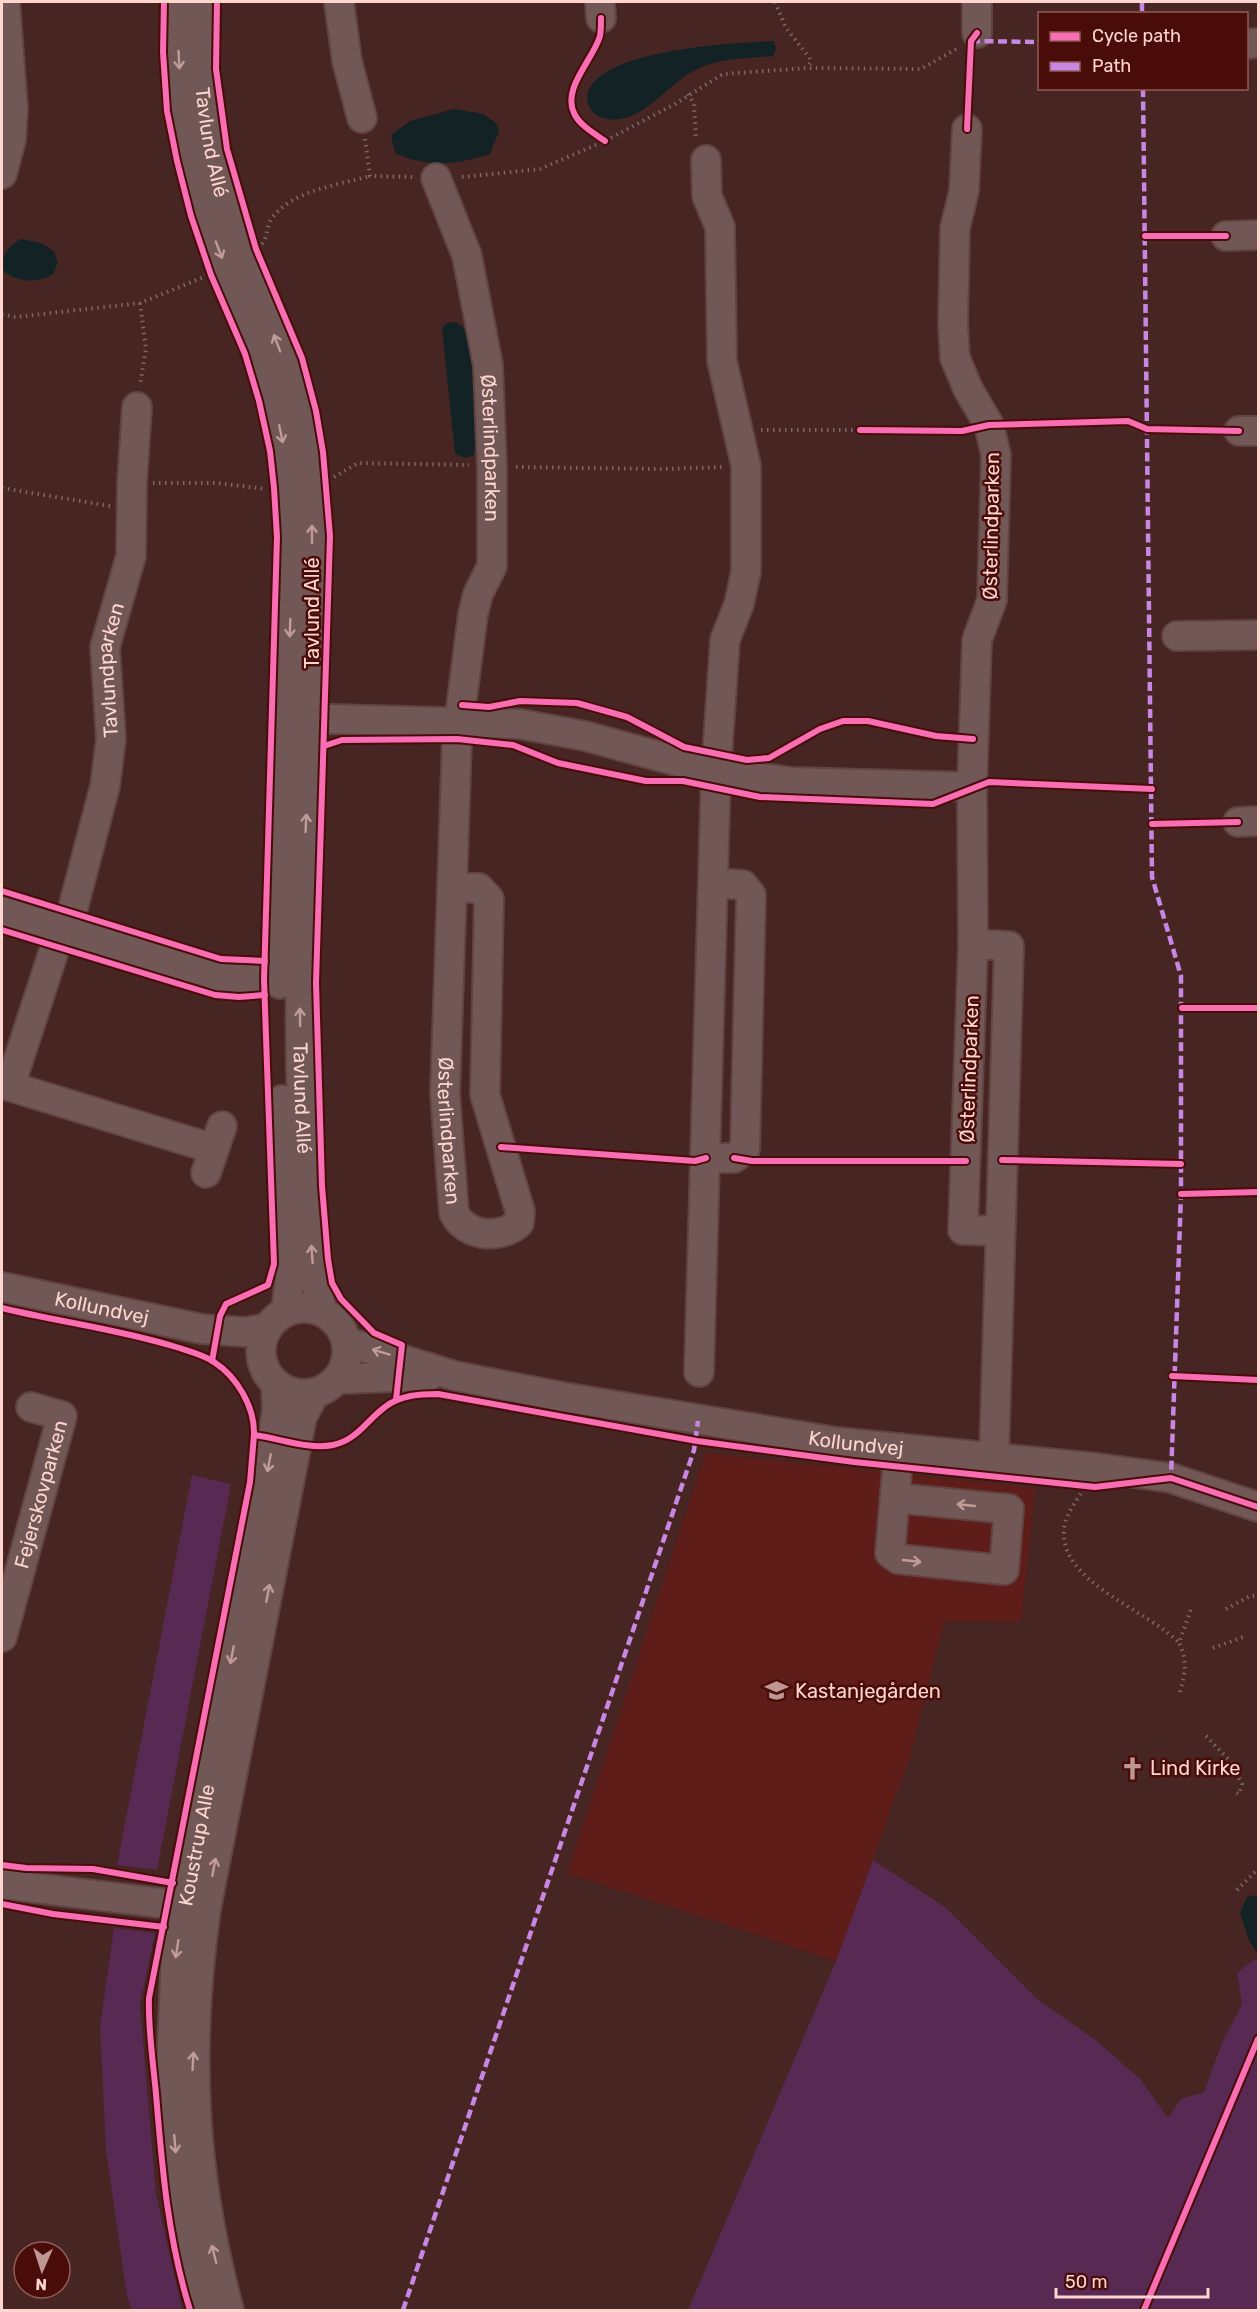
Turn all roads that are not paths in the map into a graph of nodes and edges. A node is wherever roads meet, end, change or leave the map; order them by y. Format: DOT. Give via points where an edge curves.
graph roads {
  1 [pos="5,2"];
  2 [pos="179,2"];
  3 [pos="199,2"];
  4 [pos="339,2"];
  5 [pos="978,2"];
  6 [pos="974,37"];
  7 [pos="362,118"];
  8 [pos="967,129"];
  9 [pos="706,160"];
  10 [pos="2,174"];
  11 [pos="436,178"];
  12 [pos="1258,235"];
  13 [pos="1226,236"];
  14 [pos="137,406"];
  15 [pos="1258,635"];
  16 [pos="1178,636"];
  17 [pos="299,718"];
  18 [pos="459,721"];
  19 [pos="716,772"];
  20 [pos="972,786"];
  21 [pos="713,883"];
  22 [pos="452,888"];
  23 [pos="2,911"];
  24 [pos="64,930"];
  25 [pos="290,982"];
  26 [pos="6,1085"];
  27 [pos="214,1149"];
  28 [pos="706,1158"];
  29 [pos="2,1287"];
  30 [pos="322,1311"];
  31 [pos="277,1320"];
  32 [pos="202,1329"];
  33 [pos="347,1342"];
  34 [pos="261,1360"];
  35 [pos="699,1372"];
  36 [pos="454,1376"];
  37 [pos="339,1379"];
  38 [pos="276,1384"];
  39 [pos="314,1394"];
  40 [pos="31,1407"];
  41 [pos="899,1448"];
  42 [pos="986,1463"];
  43 [pos="895,1498"];
  44 [pos="1258,1508"];
  45 [pos="2,1637"];
  46 [pos="2,1884"];
  47 [pos="195,1908"];
  48 [pos="204,2310"];
  49 [pos="229,2310"];
  1 -- 10 [label="street" via="13,110 11,140"];
  2 -- 17 [label="street, Tavlund Allé, one-way" via="183,112 205,214 260,351 285,450 293,537"];
  17 -- 3 [label="street, Tavlund Allé, one-way" via="312,486 293,385 228,214 214,163 205,120"];
  4 -- 7 [label="street" via="347,61"];
  5 -- 6 [label="street"];
  8 -- 20 [label="street, Østerlindparken" via="964,191 955,228 955,358 989,425 996,455 992,600 978,640"];
  9 -- 19 [label="street" via="707,196 720,227 722,361 746,466 746,572 725,640"];
  11 -- 18 [label="street, Østerlindparken" via="467,256 488,365 492,566 473,614"];
  12 -- 13 [label="street"];
  14 -- 24 [label="street, Tavlundparken" via="131,556 105,647 111,739 106,777"];
  15 -- 16 [label="street"];
  17 -- 18 [label="street"];
  17 -- 25 [label="street, Tavlund Allé"];
  18 -- 19 [label="street" via="520,724 585,736"];
  18 -- 22 [label="street, Østerlindparken"];
  19 -- 20 [label="street" via="792,782"];
  19 -- 21 [label="street"];
  20 -- 42 [label="street, Østerlindparken" via="974,944 1009,946 1000,1231"];
  21 -- 28 [label="street"];
  21 -- 28 [label="street" via="743,885 751,895 745,1149 734,1158"];
  22 -- 22 [label="street, Østerlindparken" via="445,1094 454,1214 468,1230 500,1234 519,1223 520,1210 485,1095 489,899 479,888"];
  23 -- 24 [label="street"];
  24 -- 25 [label="street" via="223,978"];
  24 -- 26 [label="street, Tavlundparken"];
  30 -- 25 [label="street, Tavlund Allé, one-way" via="314,1277"];
  25 -- 31 [label="street, Tavlund Allé" via="284,1172 290,1278"];
  26 -- 27 [label="street, Tavlundparken"];
  28 -- 35 [label="street"];
  29 -- 32 [label="street, Kollundvej"];
  30 -- 31 [label="street" via="298,1308"];
  30 -- 33 [label="street" via="339,1324"];
  31 -- 32 [label="street, Kollundvej" via="245,1332"];
  31 -- 34 [label="street" via="261,1344"];
  32 -- 34 [label="street, Kollundvej"];
  36 -- 33 [label="street, Kollundvej, one-way"];
  33 -- 37 [label="street" via="347,1361"];
  34 -- 38 [label="street"];
  36 -- 37 [label="street, Kollundvej"];
  36 -- 41 [label="street, Kollundvej" via="698,1421"];
  37 -- 39 [label="street"];
  38 -- 39 [label="street" via="300,1395"];
  38 -- 47 [label="street, Koustrup Alle, one-way" via="273,1437"];
  47 -- 39 [label="street, Koustrup Alle, one-way" via="303,1417"];
  40 -- 45 [label="street, Fejerskovparken" via="62,1416"];
  41 -- 42 [label="street, Kollundvej" via="928,1461"];
  41 -- 43 [label="street"];
  42 -- 44 [label="street, Kollundvej" via="1098,1468 1170,1478"];
  46 -- 47 [label="street"];
  47 -- 48 [label="street, Koustrup Alle, one-way" via="176,1954 170,2096 180,2201"];
  49 -- 47 [label="street, Koustrup Alle, one-way" via="212,2250 199,2168 192,2078 197,1968"];
}
